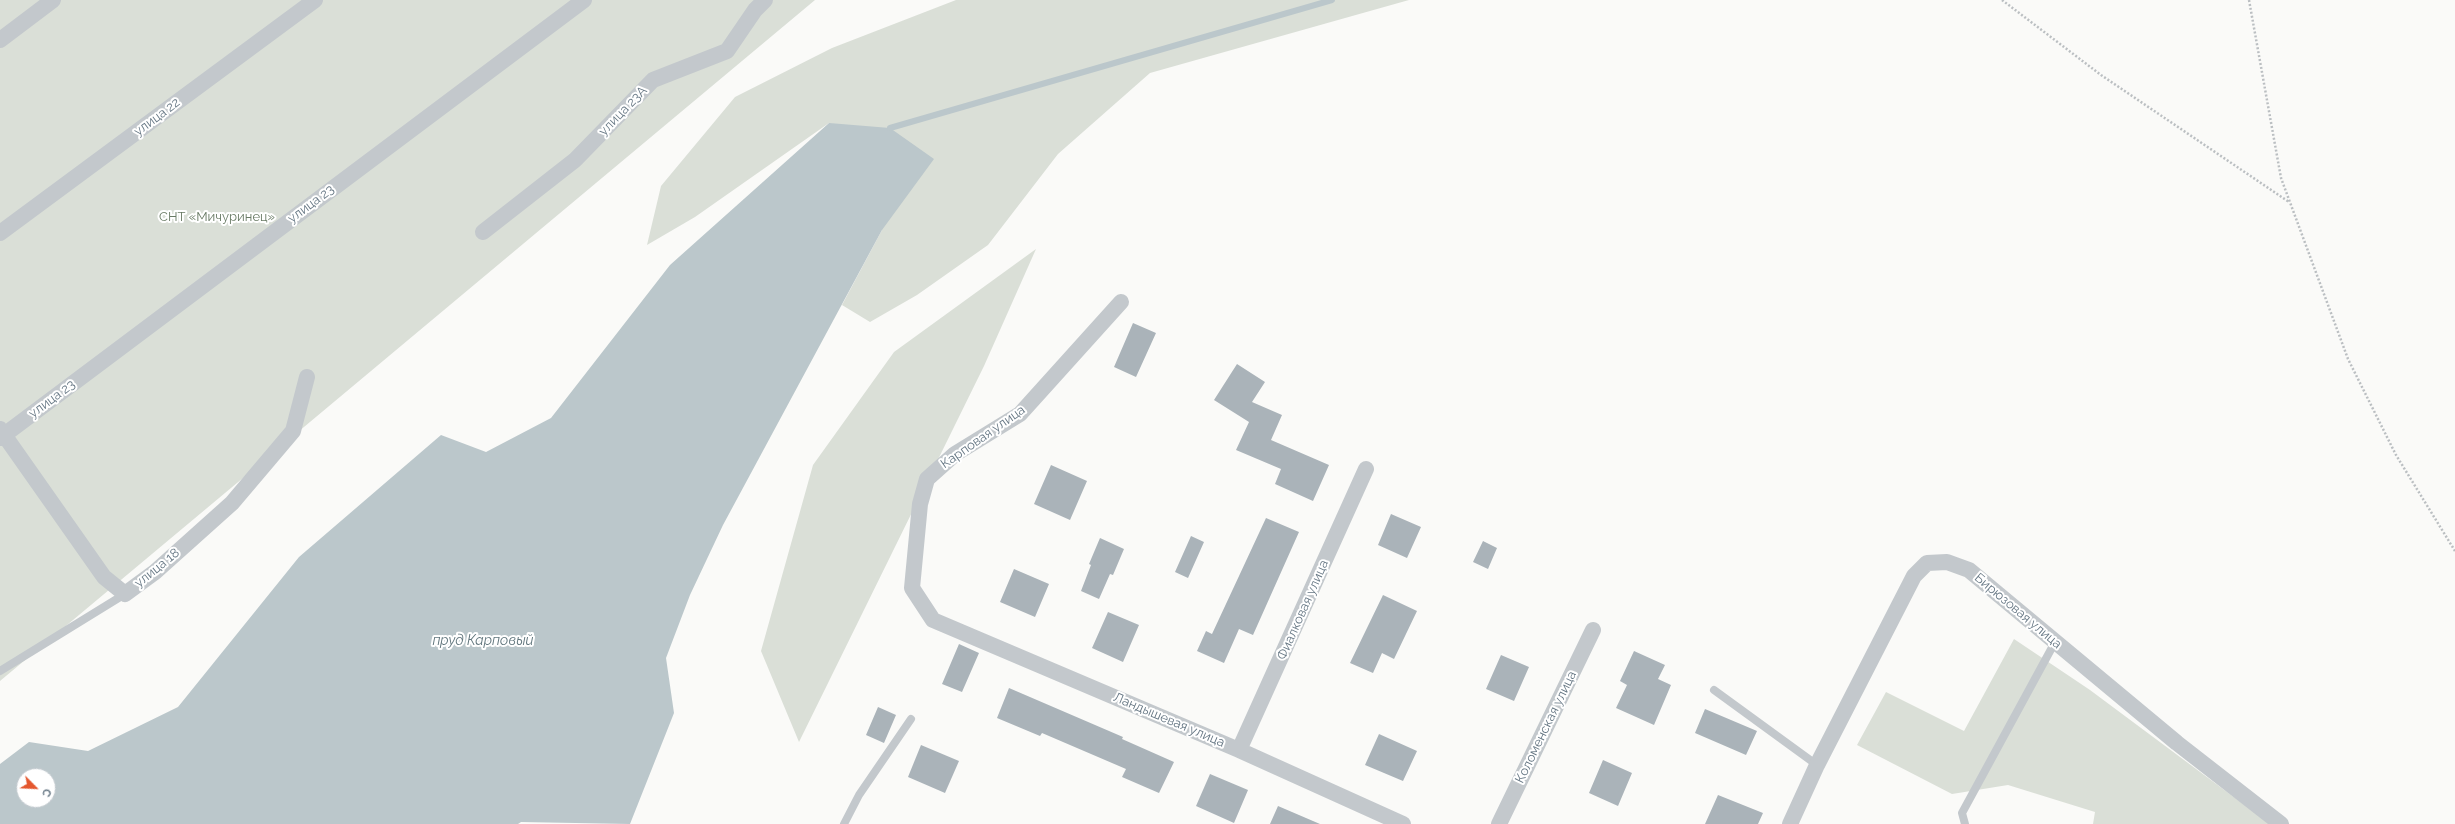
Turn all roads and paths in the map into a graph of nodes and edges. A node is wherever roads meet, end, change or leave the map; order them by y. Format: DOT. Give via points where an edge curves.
graph roads {
  1 [pos="53,0"];
  2 [pos="315,0"];
  3 [pos="584,0"];
  4 [pos="765,0"];
  5 [pos="2002,0"];
  6 [pos="2249,0"];
  7 [pos="0,40"];
  8 [pos="2289,202"];
  9 [pos="483,232"];
  10 [pos="0,233"];
  11 [pos="1121,302"];
  12 [pos="307,377"];
  13 [pos="1,434"];
  14 [pos="1366,469"];
  15 [pos="2455,551"];
  16 [pos="125,594"];
  17 [pos="933,620"];
  18 [pos="1593,630"];
  19 [pos="2056,642"];
  20 [pos="0,671"];
  21 [pos="1714,690"];
  22 [pos="911,719"];
  23 [pos="1239,750"];
  24 [pos="1817,765"];
  25 [pos="844,824"];
  26 [pos="1403,824"];
  27 [pos="1498,824"];
  28 [pos="1790,824"];
  29 [pos="1965,824"];
  30 [pos="2281,824"];
  1 -- 7 [label="street"];
  2 -- 10 [label="street, улица 22"];
  3 -- 13 [label="street, улица 23"];
  4 -- 9 [label="street, улица 23А" via="726,50 653,80 575,160"];
  5 -- 8 [label="path" via="2101,75"];
  6 -- 8 [label="path" via="2281,178"];
  8 -- 15 [label="path" via="2348,359 2396,455"];
  11 -- 17 [label="street, Карповая улица" via="1020,414 955,454 927,479 920,504 912,588"];
  12 -- 16 [label="street, улица 18" via="293,431 232,503 155,572"];
  13 -- 16 [label="street, улица 18" via="104,577"];
  14 -- 23 [label="street, Фиалковая улица"];
  16 -- 20 [label="lane"];
  17 -- 23 [label="street, Ландышевая улица"];
  18 -- 27 [label="street, Коломенская улица"];
  19 -- 24 [label="street, Бирюзовая улица" via="1968,570 1947,562 1926,564 1914,576"];
  19 -- 29 [label="lane" via="1962,813"];
  19 -- 30 [label="street, Бирюзовая улица" via="2177,743"];
  21 -- 24 [label="lane"];
  22 -- 25 [label="lane" via="859,795"];
  23 -- 26 [label="street, Ландышевая улица"];
  24 -- 28 [label="street, Бирюзовая улица"];
}
